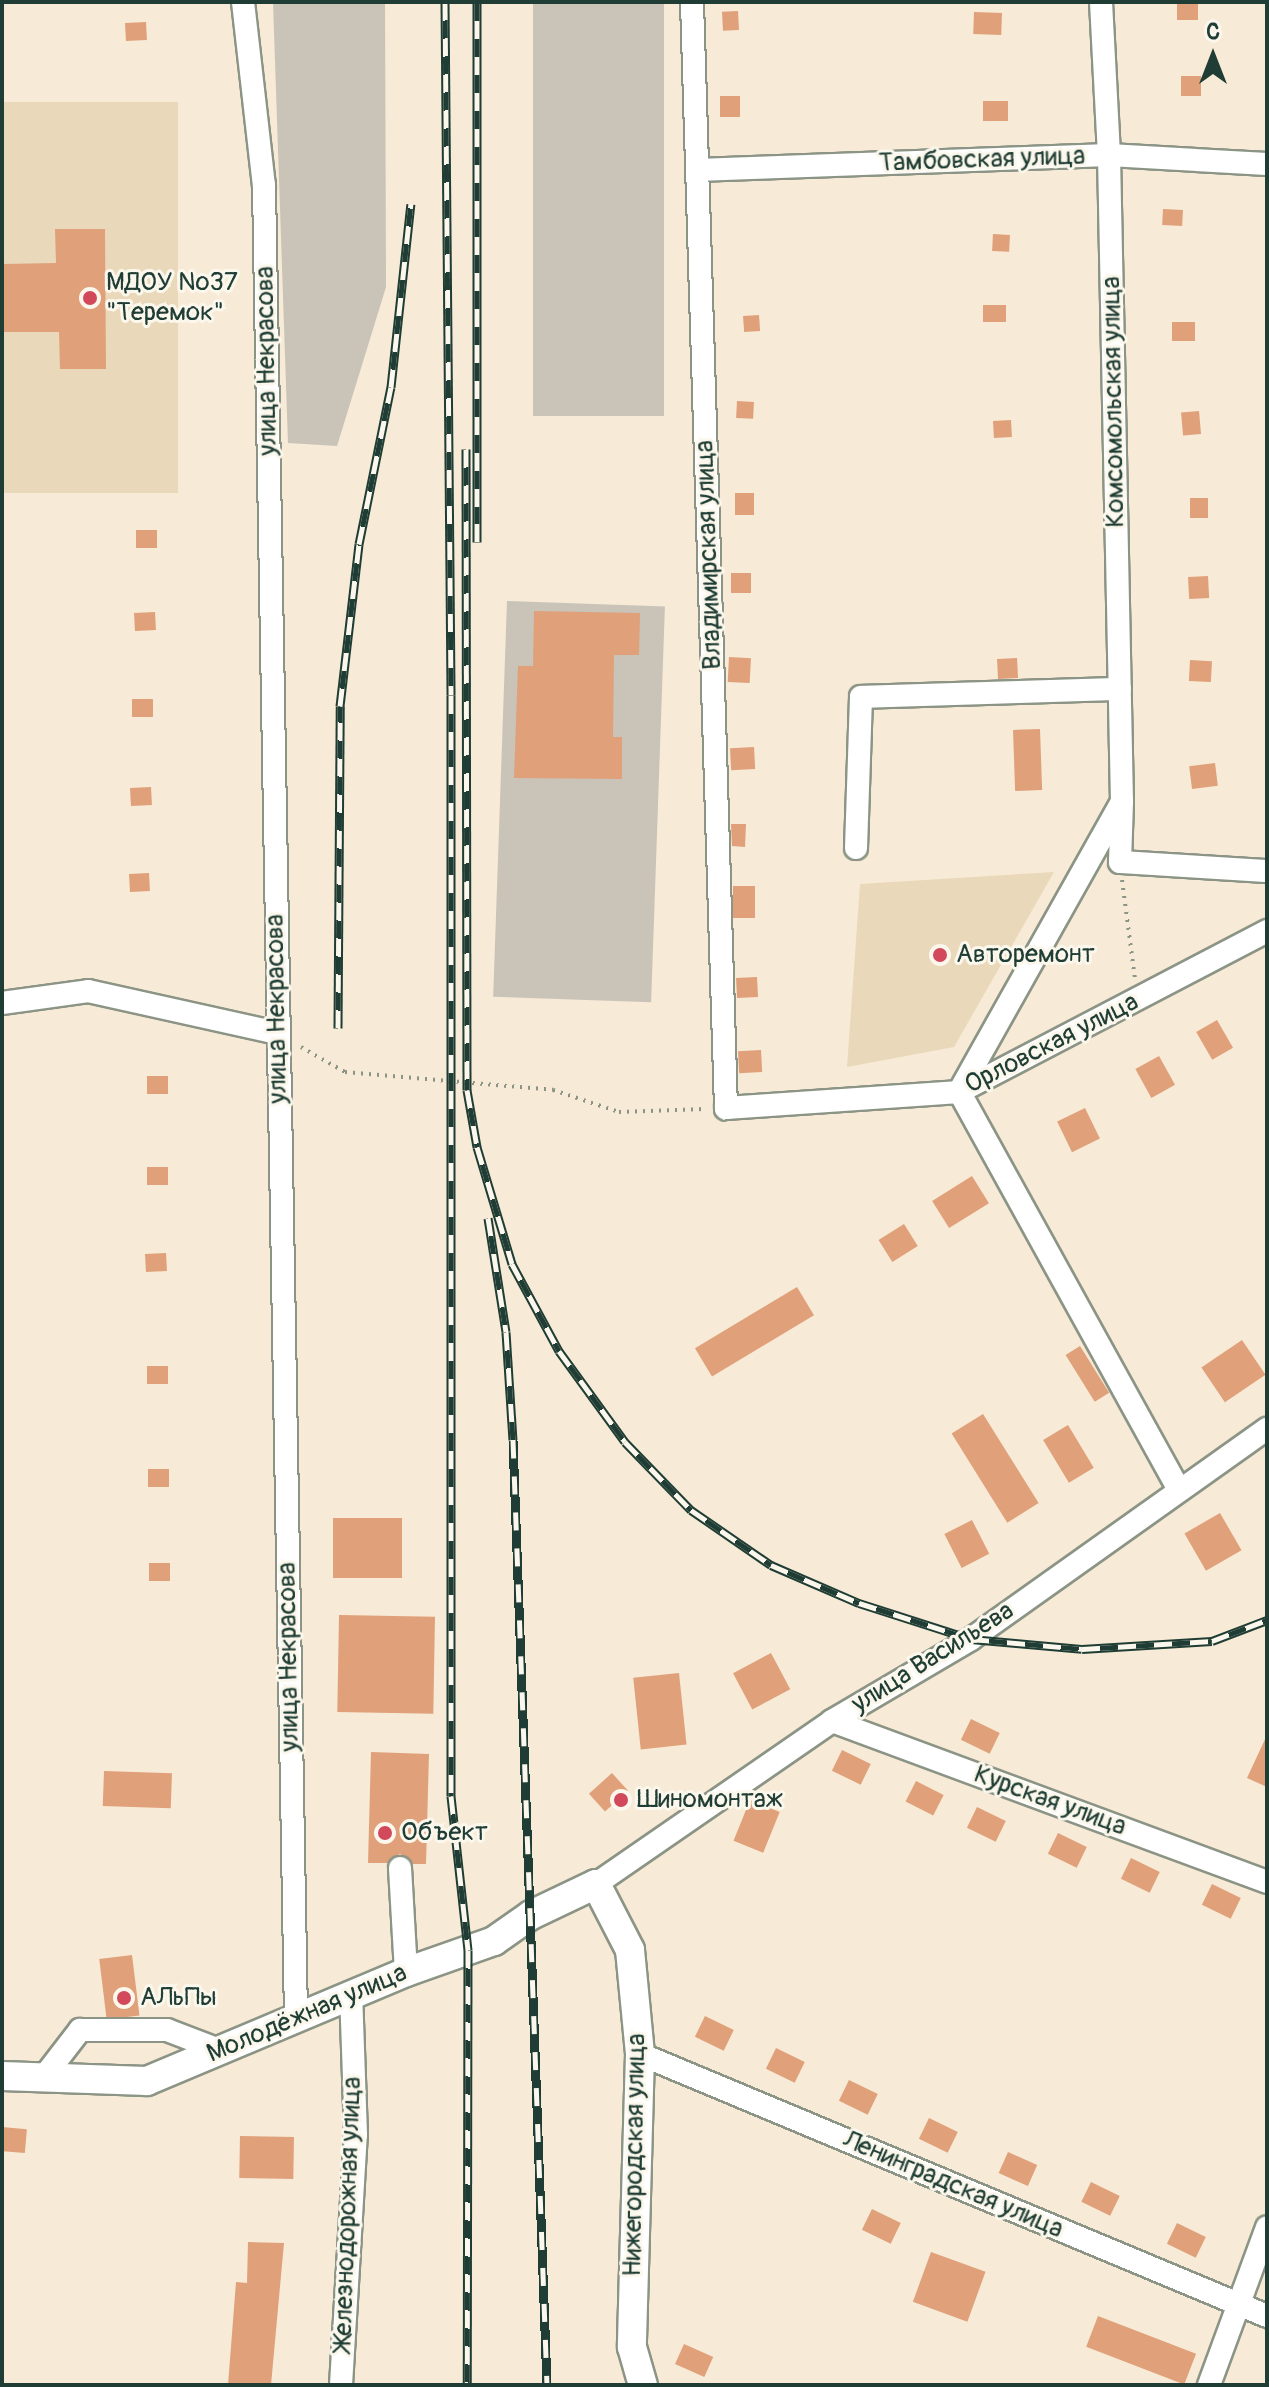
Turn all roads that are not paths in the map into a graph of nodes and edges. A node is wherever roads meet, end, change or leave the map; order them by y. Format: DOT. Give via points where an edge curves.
graph roads {
  1 [pos="243,2"];
  2 [pos="692,2"];
  3 [pos="1101,2"];
  4 [pos="1109,155"];
  5 [pos="1267,164"];
  6 [pos="697,170"];
  7 [pos="1120,689"];
  8 [pos="1122,802"];
  9 [pos="856,848"];
  10 [pos="1265,876"];
  11 [pos="1267,931"];
  12 [pos="2,1003"];
  13 [pos="278,1033"];
  14 [pos="959,1092"];
  15 [pos="726,1108"];
  16 [pos="1267,1429"];
  17 [pos="1178,1488"];
  18 [pos="832,1721"];
  19 [pos="400,1868"];
  20 [pos="1267,1882"];
  21 [pos="596,1884"];
  22 [pos="406,1972"];
  23 [pos="351,1995"];
  24 [pos="296,2017"];
  25 [pos="219,2050"];
  26 [pos="640,2054"];
  27 [pos="2,2076"];
  28 [pos="43,2078"];
  29 [pos="1267,2227"];
  30 [pos="1237,2304"];
  31 [pos="1267,2316"];
  32 [pos="341,2385"];
  33 [pos="643,2385"];
  34 [pos="1209,2385"];
  1 -- 13 [label="street, улица Некрасова" via="264,185"];
  2 -- 6 [label="street, Владимирская улица"];
  3 -- 4 [label="street, Комсомольская улица"];
  4 -- 5 [label="street, Тамбовская улица"];
  4 -- 6 [label="street, Тамбовская улица"];
  4 -- 7 [label="street, Комсомольская улица"];
  6 -- 15 [label="street, Владимирская улица"];
  7 -- 8 [label="street, Комсомольская улица"];
  7 -- 9 [label="street" via="861,697"];
  8 -- 10 [label="street, Комсомольская улица" via="1120,862"];
  8 -- 14 [label="street"];
  11 -- 14 [label="street, Орловская улица"];
  12 -- 13 [label="street" via="88,991"];
  13 -- 24 [label="street, улица Некрасова"];
  14 -- 15 [label="street, Орловская улица"];
  14 -- 17 [label="street"];
  16 -- 17 [label="street, улица Васильева"];
  17 -- 18 [label="street, улица Васильева" via="971,1639"];
  18 -- 20 [label="street, Курская улица"];
  18 -- 21 [label="street, улица Васильева"];
  19 -- 22 [label="street"];
  21 -- 22 [label="main road, Молодёжная улица" via="531,1915 494,1941"];
  21 -- 26 [label="main road, Нижегородская улица" via="630,1950"];
  22 -- 23 [label="main road, Молодёжная улица"];
  23 -- 24 [label="main road, Молодёжная улица"];
  23 -- 32 [label="street, Железнодорожная улица" via="356,2135"];
  24 -- 25 [label="main road, Молодёжная улица"];
  25 -- 28 [label="main road, Молодёжная улица" via="147,2081"];
  25 -- 28 [label="street" via="167,2030 80,2030"];
  26 -- 30 [label="street, Ленинградская улица"];
  26 -- 33 [label="main road, Нижегородская улица" via="632,2347"];
  27 -- 28 [label="main road, Молодёжная улица"];
  29 -- 30 [label="street"];
  30 -- 31 [label="street, Ленинградская улица"];
  30 -- 34 [label="street"];
}
